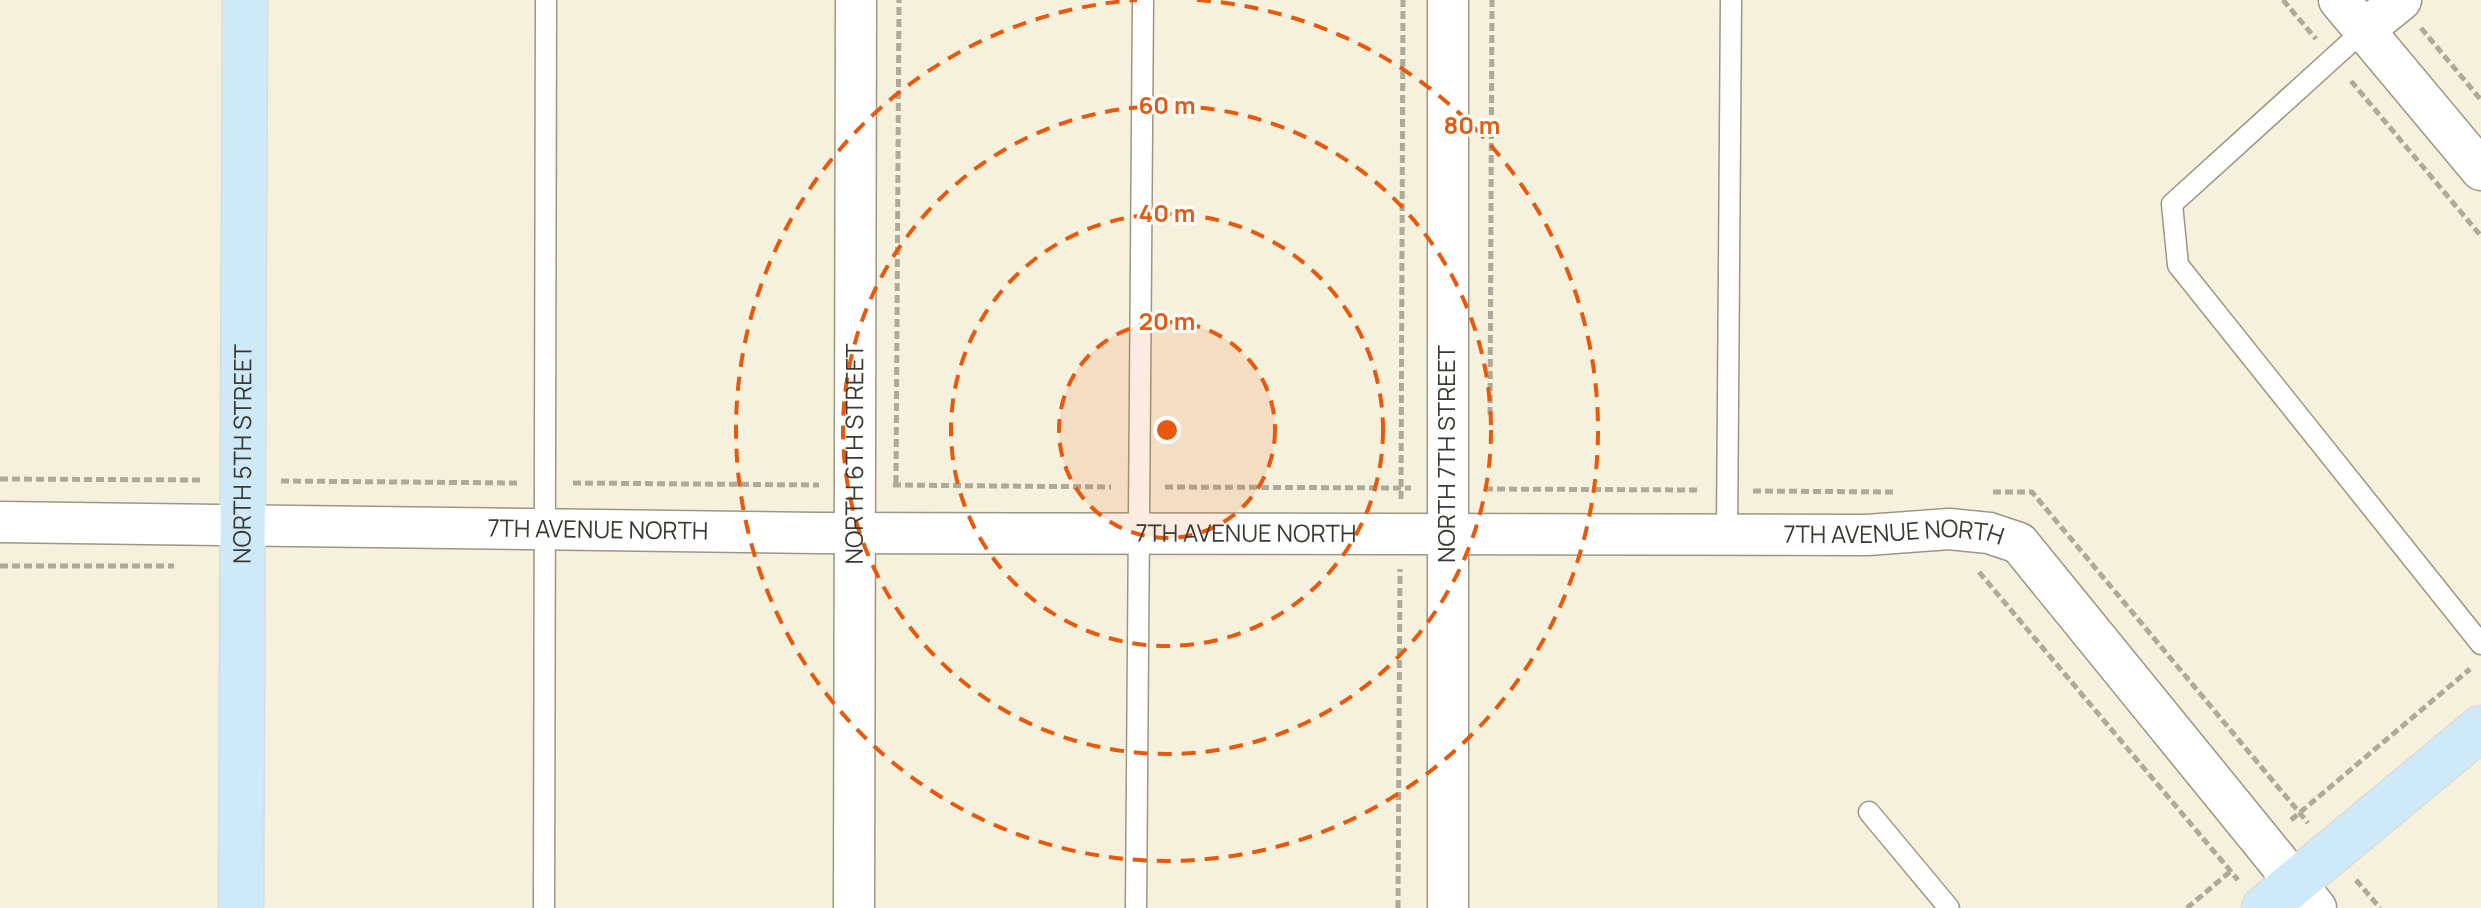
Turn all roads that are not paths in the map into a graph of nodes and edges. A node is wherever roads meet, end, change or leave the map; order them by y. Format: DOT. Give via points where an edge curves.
graph roads {
  1 [pos="245,0"];
  2 [pos="546,0"];
  3 [pos="856,0"];
  4 [pos="1143,0"];
  5 [pos="1448,0"];
  6 [pos="1731,0"];
  7 [pos="2339,0"];
  8 [pos="2400,1"];
  9 [pos="2364,30"];
  10 [pos="2481,170"];
  11 [pos="0,522"];
  12 [pos="244,525"];
  13 [pos="544,529"];
  14 [pos="856,533"];
  15 [pos="1140,534"];
  16 [pos="1727,534"];
  17 [pos="1447,551"];
  18 [pos="2481,644"];
  19 [pos="2481,728"];
  20 [pos="1869,812"];
  21 [pos="2281,897"];
  22 [pos="241,908"];
  23 [pos="544,908"];
  24 [pos="854,908"];
  25 [pos="1136,908"];
  26 [pos="1448,908"];
  27 [pos="1949,908"];
  1 -- 12 [label="main road, NORTH 5TH STREET"];
  2 -- 13 [label="lane"];
  3 -- 14 [label="street, NORTH 6TH STREET"];
  4 -- 15 [label="lane"];
  5 -- 17 [label="street, NORTH 7TH STREET"];
  6 -- 16 [label="lane"];
  7 -- 9 [label="street"];
  8 -- 9 [label="street"];
  9 -- 10 [label="street"];
  9 -- 18 [label="lane" via="2172,204 2178,265"];
  11 -- 12 [label="street, 7TH AVENUE NORTH"];
  12 -- 13 [label="street, 7TH AVENUE NORTH"];
  12 -- 22 [label="main road, NORTH 5TH STREET"];
  13 -- 14 [label="street, 7TH AVENUE NORTH"];
  13 -- 23 [label="lane"];
  14 -- 15 [label="street, 7TH AVENUE NORTH"];
  14 -- 24 [label="street, NORTH 6TH STREET"];
  15 -- 17 [label="street, 7TH AVENUE NORTH" via="1395,557"];
  15 -- 25 [label="lane"];
  16 -- 17 [label="street, 7TH AVENUE NORTH"];
  16 -- 21 [label="street, 7TH AVENUE NORTH" via="1867,535 1949,529 2019,543 2263,843"];
  17 -- 26 [label="street, NORTH 7TH STREET"];
  19 -- 21 [label="main road"];
  20 -- 27 [label="lane"];
}
